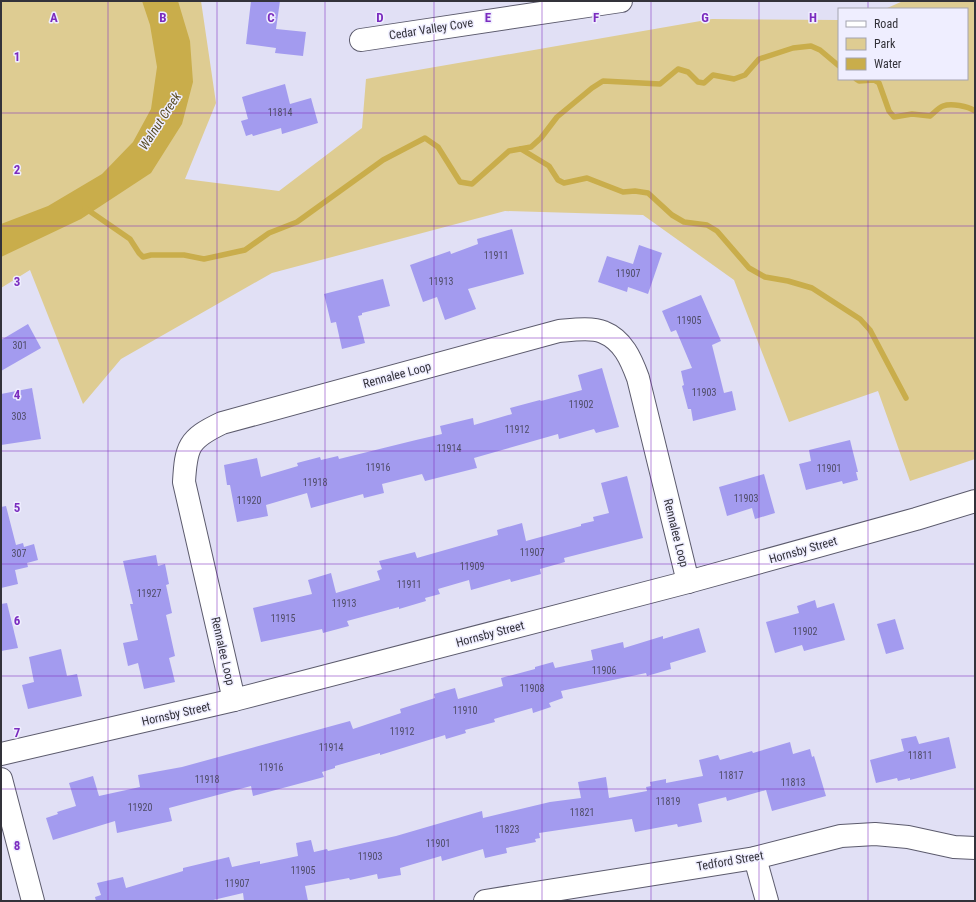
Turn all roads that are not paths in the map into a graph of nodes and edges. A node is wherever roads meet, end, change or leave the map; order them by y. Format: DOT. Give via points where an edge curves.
graph roads {
  1 [pos="621,1"];
  2 [pos="361,40"];
  3 [pos="975,501"];
  4 [pos="688,582"];
  5 [pos="234,700"];
  6 [pos="1,754"];
  7 [pos="1,779"];
  8 [pos="975,848"];
  9 [pos="755,858"];
  10 [pos="494,900"];
  11 [pos="33,901"];
  12 [pos="767,901"];
  1 -- 2 [label="street, Cedar Valley Cove"];
  3 -- 4 [label="street, Hornsby Street"];
  4 -- 5 [label="street, Hornsby Street"];
  4 -- 5 [label="street, Rennalee Loop" via="638,378 629,356 617,341 602,331 559,331 222,424 204,431 192,443 185,459 184,482"];
  5 -- 6 [label="street, Hornsby Street"];
  7 -- 11 [label="street"];
  8 -- 9 [label="street, Tedford Street" via="875,834 840,836"];
  9 -- 10 [label="street, Tedford Street"];
  9 -- 12 [label="street"];
}
